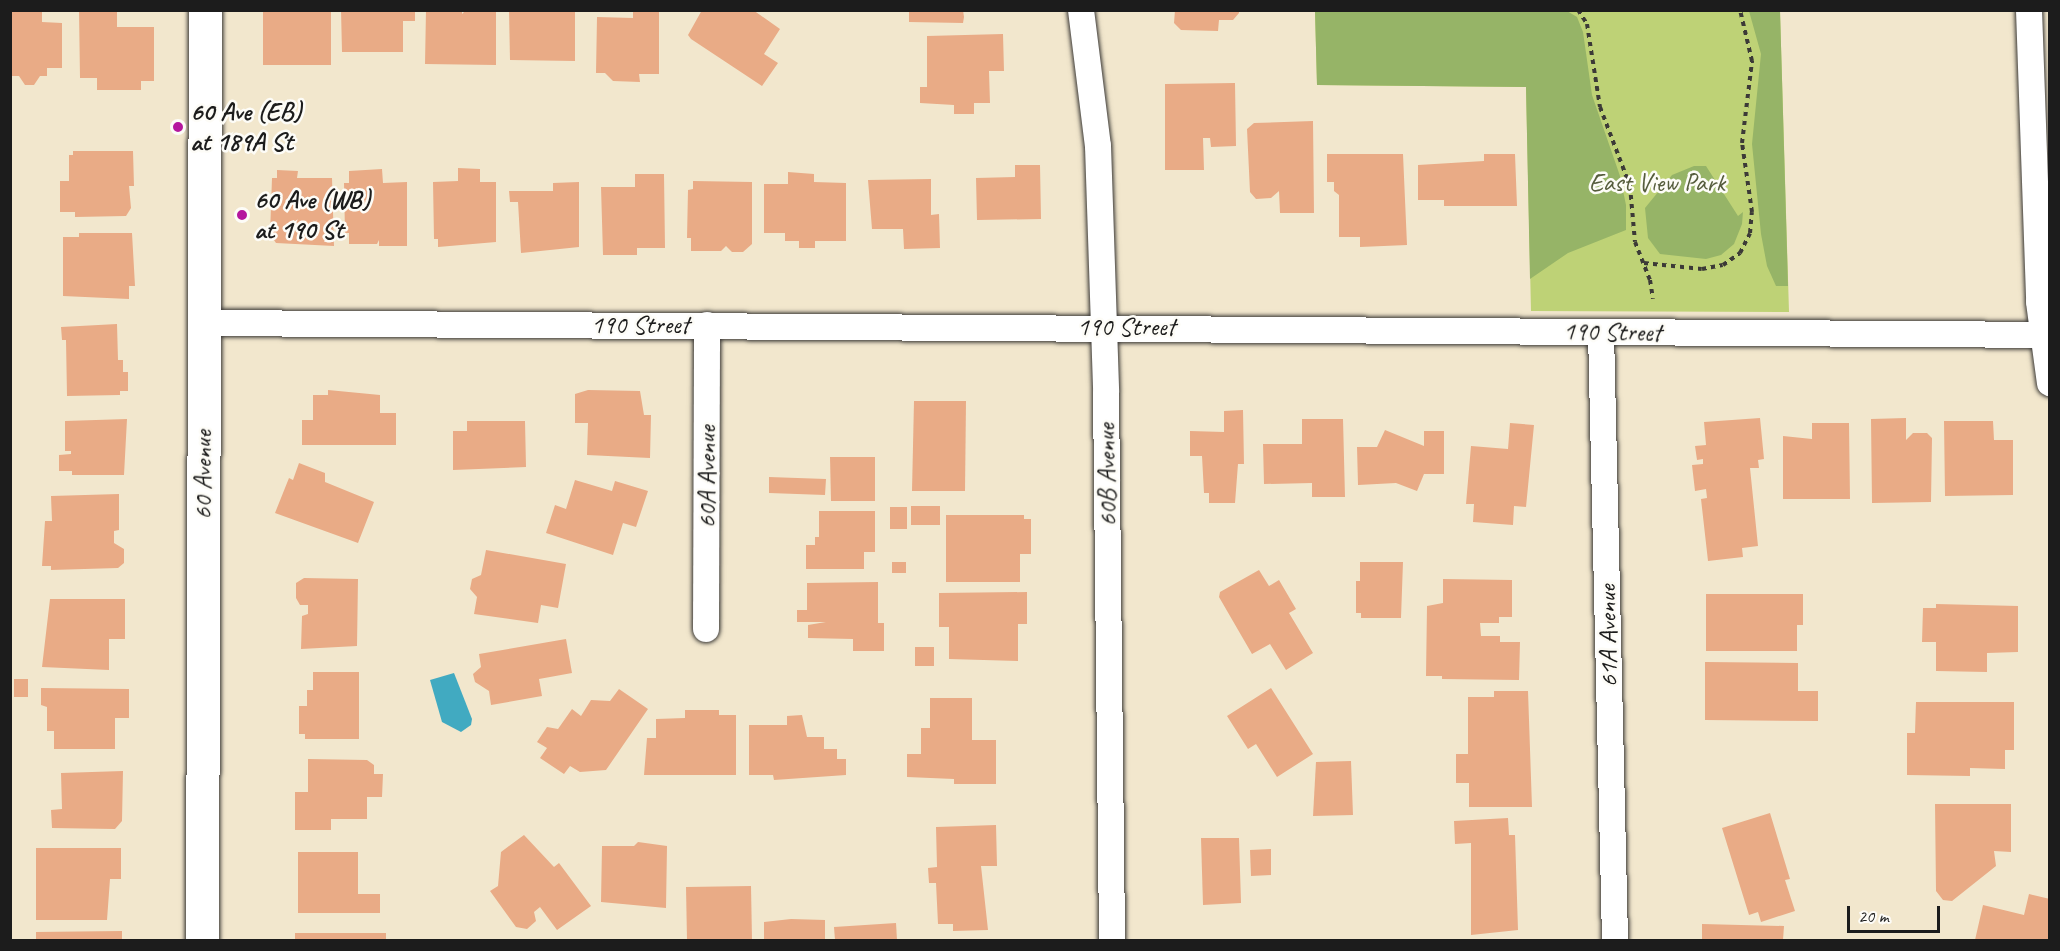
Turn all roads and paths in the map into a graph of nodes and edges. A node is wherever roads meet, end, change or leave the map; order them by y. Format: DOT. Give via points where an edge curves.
graph roads {
  1 [pos="205,10"];
  2 [pos="1081,10"];
  3 [pos="1578,10"];
  4 [pos="1740,10"];
  5 [pos="2029,10"];
  6 [pos="1644,263"];
  7 [pos="1653,299"];
  8 [pos="203,323"];
  9 [pos="707,326"];
  10 [pos="1103,327"];
  11 [pos="1601,332"];
  12 [pos="2046,335"];
  13 [pos="2049,383"];
  14 [pos="706,629"];
  15 [pos="202,940"];
  16 [pos="1112,940"];
  17 [pos="1615,940"];
  1 -- 8 [label="street, 60 Avenue"];
  2 -- 10 [label="street, 60B Avenue" via="1098,146"];
  3 -- 6 [label="path" via="1587,24 1600,107 1630,186 1635,242"];
  4 -- 6 [label="path" via="1752,61 1742,143 1752,212 1750,234 1740,253 1723,265 1702,269"];
  5 -- 12 [label="street"];
  6 -- 7 [label="path"];
  8 -- 9 [label="street, 190 Street"];
  8 -- 15 [label="street, 60 Avenue"];
  9 -- 10 [label="street, 190 Street"];
  9 -- 14 [label="street, 60A Avenue"];
  10 -- 11 [label="street, 190 Street"];
  10 -- 16 [label="street, 60B Avenue"];
  11 -- 12 [label="street, 190 Street"];
  11 -- 17 [label="street, 61A Avenue"];
  12 -- 13 [label="street"];
}
